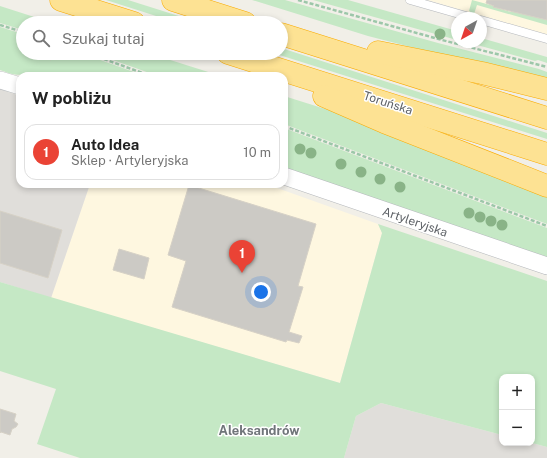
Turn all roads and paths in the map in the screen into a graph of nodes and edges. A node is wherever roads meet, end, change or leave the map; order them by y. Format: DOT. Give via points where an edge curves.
graph roads {
  1 [pos="61,0"];
  2 [pos="173,0"];
  3 [pos="298,0"];
  4 [pos="410,0"];
  5 [pos="452,12"];
  6 [pos="112,16"];
  7 [pos="224,16"];
  8 [pos="487,22"];
  9 [pos="0,25"];
  10 [pos="16,30"];
  11 [pos="288,34"];
  12 [pos="288,35"];
  13 [pos="547,40"];
  14 [pos="106,60"];
  15 [pos="239,60"];
  16 [pos="250,60"];
  17 [pos="547,67"];
  18 [pos="140,72"];
  19 [pos="267,72"];
  20 [pos="0,80"];
  21 [pos="288,81"];
  22 [pos="16,85"];
  23 [pos="547,89"];
  24 [pos="547,118"];
  25 [pos="288,128"];
  26 [pos="547,154"];
  27 [pos="288,177"];
  28 [pos="547,186"];
  29 [pos="547,226"];
  30 [pos="547,266"];
  1 -- 6 [label="highway"];
  2 -- 7 [label="highway"];
  3 -- 17 [label="path"];
  4 -- 5 [label="lane"];
  8 -- 13 [label="lane"];
  9 -- 10 [label="path"];
  11 -- 23 [label="highway" via="482,73"];
  12 -- 24 [label="highway"];
  14 -- 18 [label="path"];
  15 -- 19 [label="highway"];
  16 -- 26 [label="highway, Toruńska"];
  20 -- 22 [label="street"];
  21 -- 28 [label="highway"];
  25 -- 29 [label="path"];
  27 -- 30 [label="street, Artyleryjska"];
}
